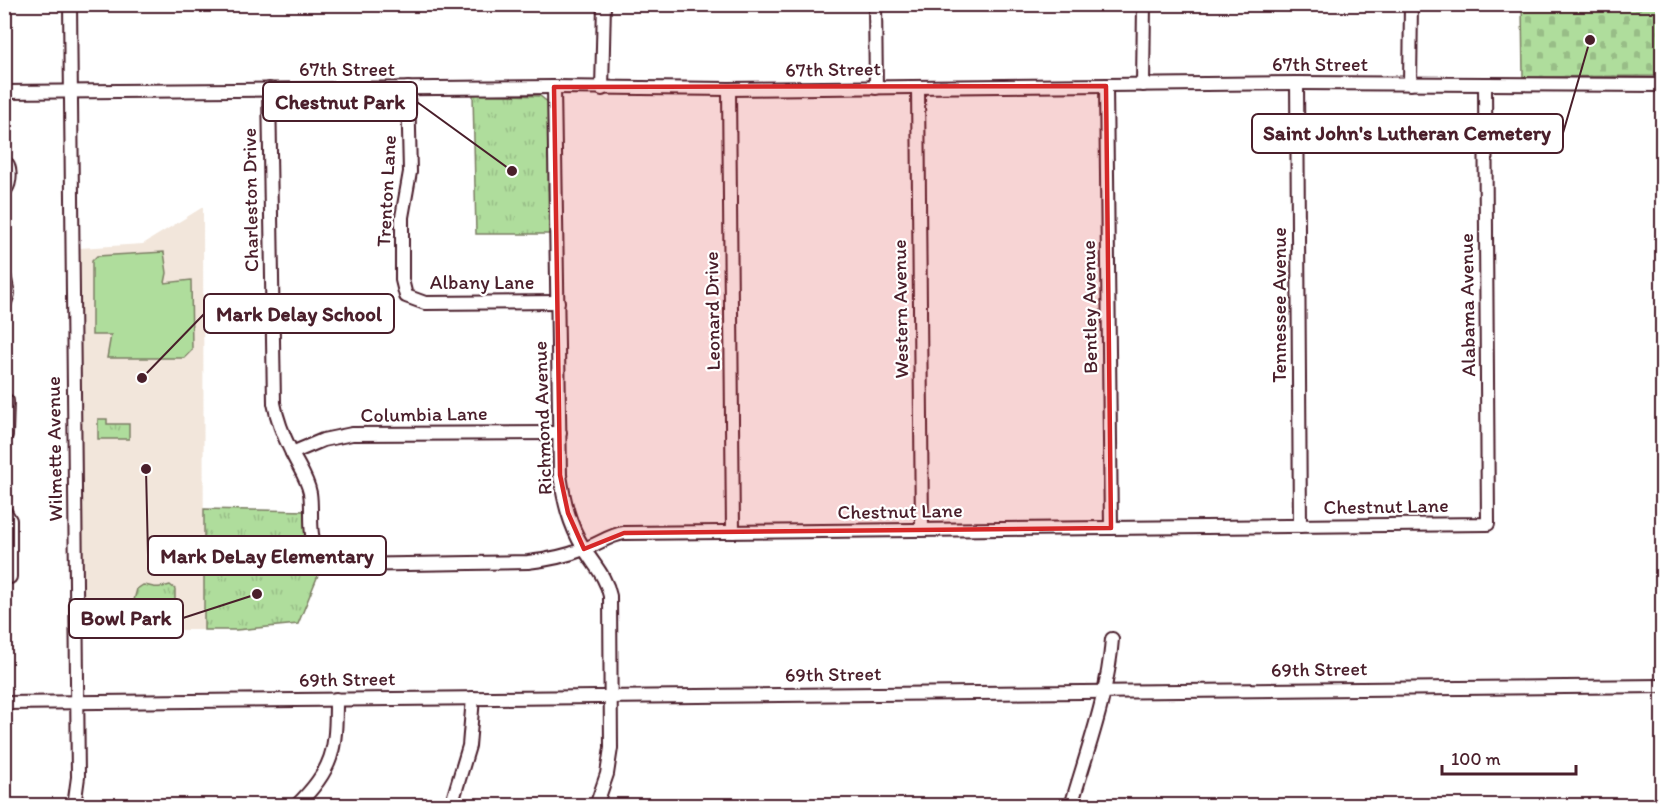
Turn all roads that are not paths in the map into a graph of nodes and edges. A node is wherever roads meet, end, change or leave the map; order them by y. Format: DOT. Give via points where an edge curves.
graph roads {
  1 [pos="70,4"];
  2 [pos="604,4"];
  3 [pos="875,4"];
  4 [pos="1144,4"];
  5 [pos="1411,4"];
  6 [pos="1297,83"];
  7 [pos="1410,84"];
  8 [pos="1143,85"];
  9 [pos="1485,85"];
  10 [pos="1662,85"];
  11 [pos="1106,86"];
  12 [pos="554,87"];
  13 [pos="918,87"];
  14 [pos="408,88"];
  15 [pos="876,88"];
  16 [pos="269,89"];
  17 [pos="602,89"];
  18 [pos="729,89"];
  19 [pos="4,92"];
  20 [pos="70,92"];
  21 [pos="4,163"];
  22 [pos="4,191"];
  23 [pos="4,275"];
  24 [pos="406,296"];
  25 [pos="558,302"];
  26 [pos="4,305"];
  27 [pos="4,401"];
  28 [pos="560,433"];
  29 [pos="4,435"];
  30 [pos="292,453"];
  31 [pos="4,510"];
  32 [pos="1488,524"];
  33 [pos="1300,526"];
  34 [pos="1111,528"];
  35 [pos="922,530"];
  36 [pos="733,532"];
  37 [pos="584,549"];
  38 [pos="320,554"];
  39 [pos="10,577"];
  40 [pos="1112,639"];
  41 [pos="1662,686"];
  42 [pos="1104,691"];
  43 [pos="611,696"];
  44 [pos="473,698"];
  45 [pos="336,699"];
  46 [pos="77,702"];
  47 [pos="4,703"];
  48 [pos="74,806"];
  49 [pos="296,806"];
  50 [pos="451,806"];
  51 [pos="596,806"];
  52 [pos="1071,806"];
  1 -- 20 [label="street, Wilmette Avenue"];
  2 -- 17 [label="street"];
  3 -- 15 [label="street"];
  4 -- 8 [label="street"];
  5 -- 7 [label="street"];
  6 -- 7 [label="street, 67th Street"];
  6 -- 8 [label="street, 67th Street"];
  6 -- 33 [label="street, Tennessee Avenue"];
  7 -- 9 [label="street, 67th Street"];
  8 -- 11 [label="street, 67th Street"];
  9 -- 10 [label="street, 67th Street"];
  9 -- 32 [label="street, Alabama Avenue"];
  11 -- 13 [label="street, 67th Street"];
  11 -- 34 [label="street, Bentley Avenue"];
  12 -- 14 [label="street, 67th Street"];
  12 -- 17 [label="street, 67th Street"];
  12 -- 25 [label="street, Richmond Avenue"];
  13 -- 15 [label="street, 67th Street"];
  13 -- 35 [label="street, Western Avenue"];
  14 -- 16 [label="street, 67th Street"];
  14 -- 24 [label="street, Trenton Lane" via="410,172 402,217 402,280"];
  15 -- 18 [label="street, 67th Street"];
  16 -- 20 [label="street, 67th Street"];
  16 -- 30 [label="street, Charleston Drive" via="273,389 276,414"];
  17 -- 18 [label="street, 67th Street"];
  18 -- 36 [label="street, Leonard Drive"];
  19 -- 20 [label="street, 67th Street"];
  20 -- 46 [label="street, Wilmette Avenue"];
  21 -- 22 [label="street" via="10,171"];
  23 -- 26 [label="street" via="8,294"];
  24 -- 25 [label="street, Albany Lane" via="425,303"];
  25 -- 28 [label="street, Richmond Avenue"];
  27 -- 29 [label="street"];
  28 -- 30 [label="street, Columbia Lane" via="352,434 323,440"];
  28 -- 37 [label="street, Richmond Avenue" via="565,503"];
  30 -- 38 [label="street, Charleston Drive" via="310,491 313,536"];
  31 -- 39 [label="street" via="10,520"];
  32 -- 33 [label="street, Chestnut Lane"];
  33 -- 34 [label="street, Chestnut Lane"];
  34 -- 35 [label="street, Chestnut Lane"];
  35 -- 36 [label="street, Chestnut Lane"];
  36 -- 37 [label="street, Chestnut Lane" via="624,533"];
  37 -- 38 [label="street, Chestnut Lane" via="517,563 344,565"];
  37 -- 43 [label="street, Richmond Avenue" via="603,574 610,596"];
  40 -- 42 [label="street"];
  41 -- 42 [label="street, 69th Street"];
  42 -- 43 [label="street, 69th Street"];
  42 -- 52 [label="street"];
  43 -- 44 [label="street, 69th Street"];
  43 -- 51 [label="street, Richmond Avenue" via="612,747"];
  44 -- 45 [label="street, 69th Street"];
  44 -- 50 [label="street" via="470,746"];
  45 -- 46 [label="street, 69th Street"];
  45 -- 49 [label="street" via="336,735 330,761 316,785"];
  46 -- 47 [label="street, 69th Street"];
  46 -- 48 [label="street, Wilmette Avenue" via="78,777"];
}
